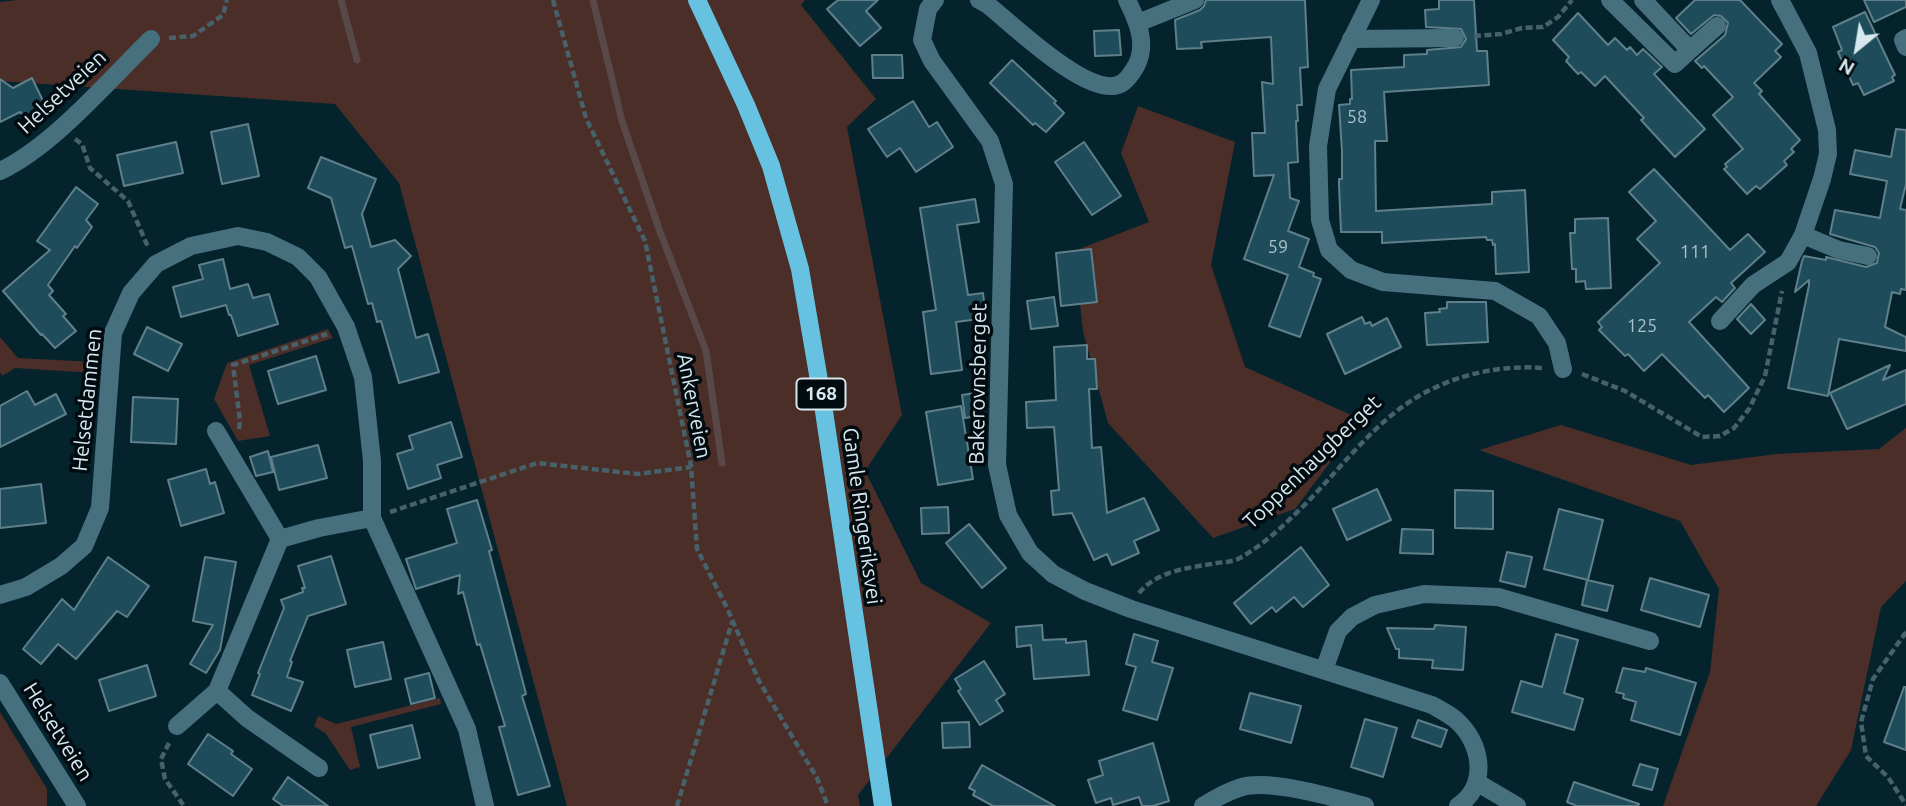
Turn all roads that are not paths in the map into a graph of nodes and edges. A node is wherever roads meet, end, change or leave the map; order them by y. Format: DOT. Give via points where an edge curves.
graph roads {
  1 [pos="697,0"];
  2 [pos="935,0"];
  3 [pos="979,0"];
  4 [pos="1127,0"];
  5 [pos="1195,0"];
  6 [pos="1371,0"];
  7 [pos="1610,0"];
  8 [pos="1643,0"];
  9 [pos="1780,0"];
  10 [pos="1138,23"];
  11 [pos="1717,26"];
  12 [pos="1455,38"];
  13 [pos="1906,38"];
  14 [pos="151,39"];
  15 [pos="1351,39"];
  16 [pos="1906,47"];
  17 [pos="1690,50"];
  18 [pos="0,171"];
  19 [pos="1802,235"];
  20 [pos="1868,256"];
  21 [pos="1720,321"];
  22 [pos="1563,369"];
  23 [pos="216,431"];
  24 [pos="372,518"];
  25 [pos="280,539"];
  26 [pos="0,595"];
  27 [pos="1650,641"];
  28 [pos="1324,670"];
  29 [pos="0,683"];
  30 [pos="217,691"];
  31 [pos="177,726"];
  32 [pos="319,768"];
  33 [pos="1478,783"];
  34 [pos="1352,804"];
  35 [pos="77,806"];
  36 [pos="485,806"];
  37 [pos="883,806"];
  38 [pos="1203,806"];
  39 [pos="1458,806"];
  40 [pos="1517,806"];
  1 -- 37 [label="main road, Gamle Ringeriksvei / 168" via="771,166 800,270"];
  2 -- 28 [label="street, Bakerovnsberget" via="928,9 922,40 990,141 1004,184 997,465 1008,515 1030,553 1053,574 1085,591"];
  3 -- 10 [label="street" via="1062,65 1105,87 1119,85 1137,64 1141,50"];
  4 -- 10 [label="street"];
  5 -- 10 [label="street"];
  6 -- 15 [label="street"];
  7 -- 17 [label="street" via="1675,64"];
  8 -- 17 [label="street"];
  9 -- 19 [label="street" via="1808,53 1827,130 1828,154"];
  11 -- 17 [label="street"];
  12 -- 15 [label="street"];
  13 -- 16 [label="street"];
  14 -- 18 [label="street, Helsetveien" via="61,127 22,161"];
  15 -- 22 [label="street" via="1327,89 1318,146 1320,220 1329,250 1351,270 1382,282 1495,291 1539,317 1557,342"];
  19 -- 20 [label="street"];
  19 -- 21 [label="street" via="1788,262 1753,285"];
  23 -- 25 [label="street"];
  24 -- 25 [label="street"];
  24 -- 26 [label="street, Helsetdammen" via="372,461 362,377 346,327 318,278 298,257 267,242 238,236 191,246 156,264 131,293 113,333 100,508 84,546 26,587"];
  24 -- 36 [label="street, Helsetdammen" via="467,729"];
  25 -- 30 [label="street"];
  27 -- 28 [label="street" via="1498,597 1424,594 1375,605 1352,617 1338,631"];
  28 -- 33 [label="street, Bakerovnsberget" via="1432,705 1456,720 1480,759"];
  29 -- 35 [label="street, Helsetveien"];
  30 -- 31 [label="street"];
  30 -- 32 [label="street"];
  33 -- 39 [label="street"];
  33 -- 40 [label="street"];
  34 -- 38 [label="street" via="1265,785 1244,786"];
}
